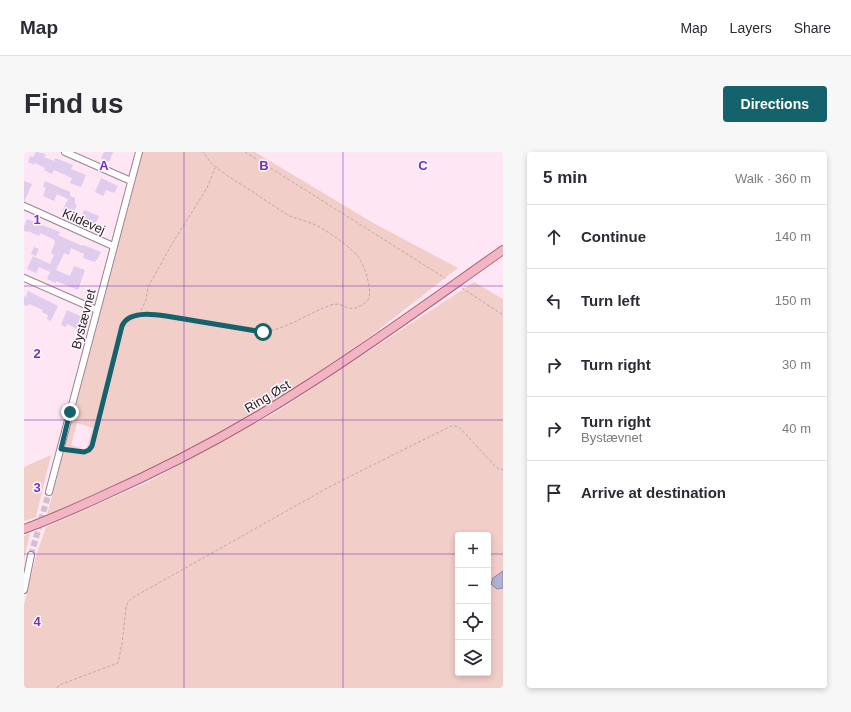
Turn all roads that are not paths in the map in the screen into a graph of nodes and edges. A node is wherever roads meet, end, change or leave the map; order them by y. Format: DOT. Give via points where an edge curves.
graph roads {
  1 [pos="65,152"];
  2 [pos="139,152"];
  3 [pos="130,180"];
  4 [pos="24,206"];
  5 [pos="113,246"];
  6 [pos="503,250"];
  7 [pos="24,278"];
  8 [pos="97,310"];
  9 [pos="50,492"];
  10 [pos="24,529"];
  11 [pos="31,555"];
  12 [pos="24,590"];
  1 -- 3 [label="street"];
  2 -- 3 [label="street, Bystævnet"];
  3 -- 5 [label="street, Bystævnet"];
  4 -- 5 [label="street, Kildevej"];
  5 -- 8 [label="street, Bystævnet"];
  6 -- 10 [label="main road, Ring Øst" via="309,384 259,415 191,454 134,482"];
  7 -- 8 [label="street"];
  8 -- 9 [label="street, Bystævnet"];
  11 -- 12 [label="street"];
}
